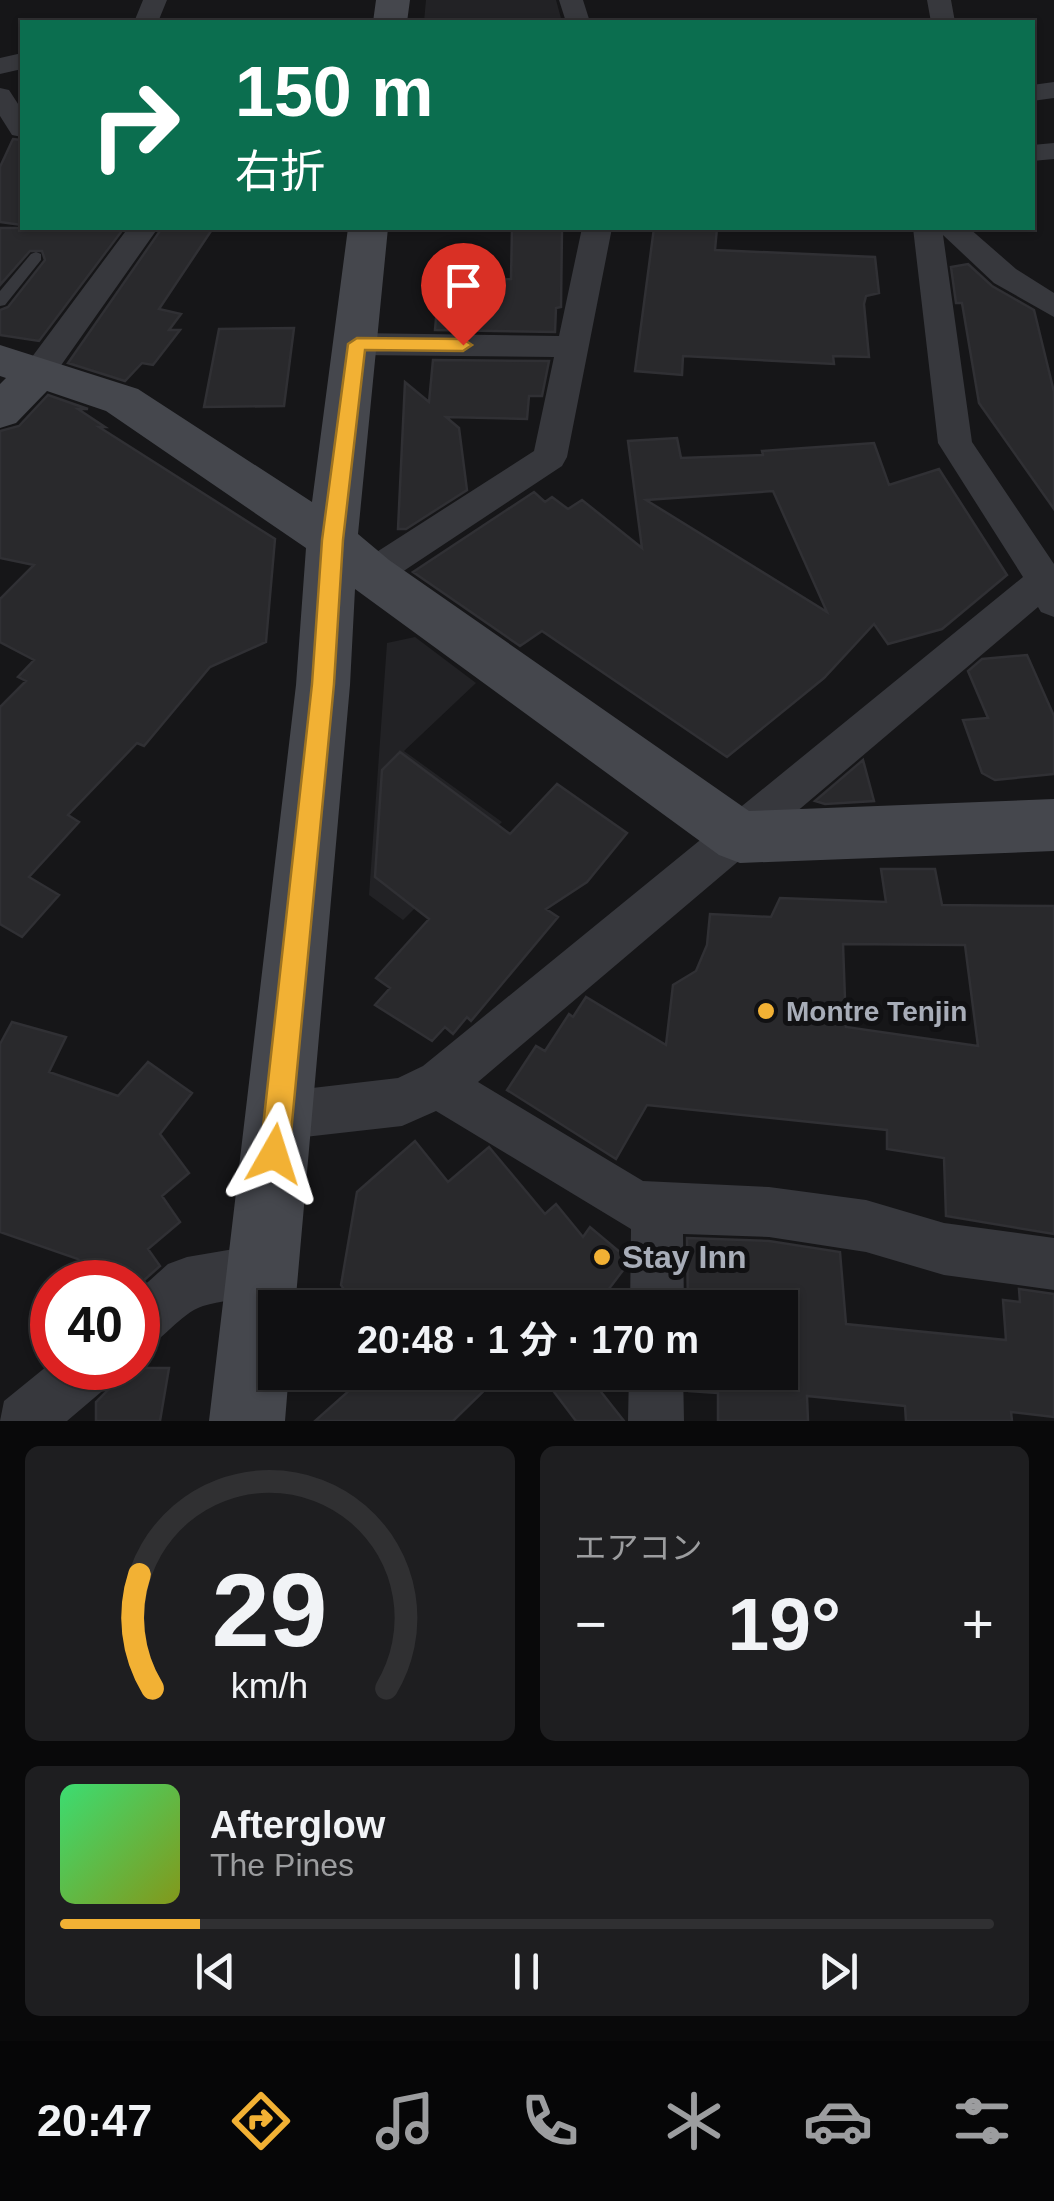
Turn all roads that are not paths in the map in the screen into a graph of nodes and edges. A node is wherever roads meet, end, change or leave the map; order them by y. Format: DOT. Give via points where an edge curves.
graph roads {
  1 [pos="0,96"];
  2 [pos="20,127"];
  3 [pos="140,230"];
  4 [pos="368,230"];
  5 [pos="597,230"];
  6 [pos="926,230"];
  7 [pos="954,230"];
  8 [pos="36,258"];
  9 [pos="0,301"];
  10 [pos="1054,307"];
  11 [pos="357,344"];
  12 [pos="574,347"];
  13 [pos="19,367"];
  14 [pos="0,412"];
  15 [pos="352,557"];
  16 [pos="1051,586"];
  17 [pos="1054,825"];
  18 [pos="740,838"];
  19 [pos="440,1083"];
  20 [pos="278,1116"];
  21 [pos="657,1207"];
  22 [pos="1054,1264"];
  23 [pos="263,1270"];
  24 [pos="656,1290"];
  25 [pos="160,1307"];
  26 [pos="61,1390"];
  27 [pos="656,1390"];
  28 [pos="24,1421"];
  29 [pos="247,1421"];
  30 [pos="656,1421"];
  1 -- 2 [label="street"];
  3 -- 13 [label="street"];
  4 -- 11 [label="street"];
  5 -- 12 [label="street"];
  6 -- 16 [label="street" via="955,444"];
  7 -- 10 [label="street" via="1005,276"];
  8 -- 9 [label="lane"];
  11 -- 12 [label="street"];
  11 -- 15 [label="street"];
  12 -- 15 [label="street" via="550,457"];
  13 -- 14 [label="street"];
  13 -- 15 [label="street" via="122,400"];
  15 -- 18 [label="street"];
  15 -- 20 [label="street" via="323,684"];
  16 -- 18 [label="street"];
  17 -- 18 [label="street"];
  18 -- 19 [label="street"];
  19 -- 20 [label="street" via="402,1102"];
  19 -- 21 [label="street" via="637,1206"];
  20 -- 23 [label="street"];
  21 -- 22 [label="street" via="769,1212"];
  21 -- 24 [label="street"];
  23 -- 25 [label="street" via="188,1283"];
  23 -- 29 [label="street"];
  26 -- 28 [label="street"];
  27 -- 30 [label="street"];
}
